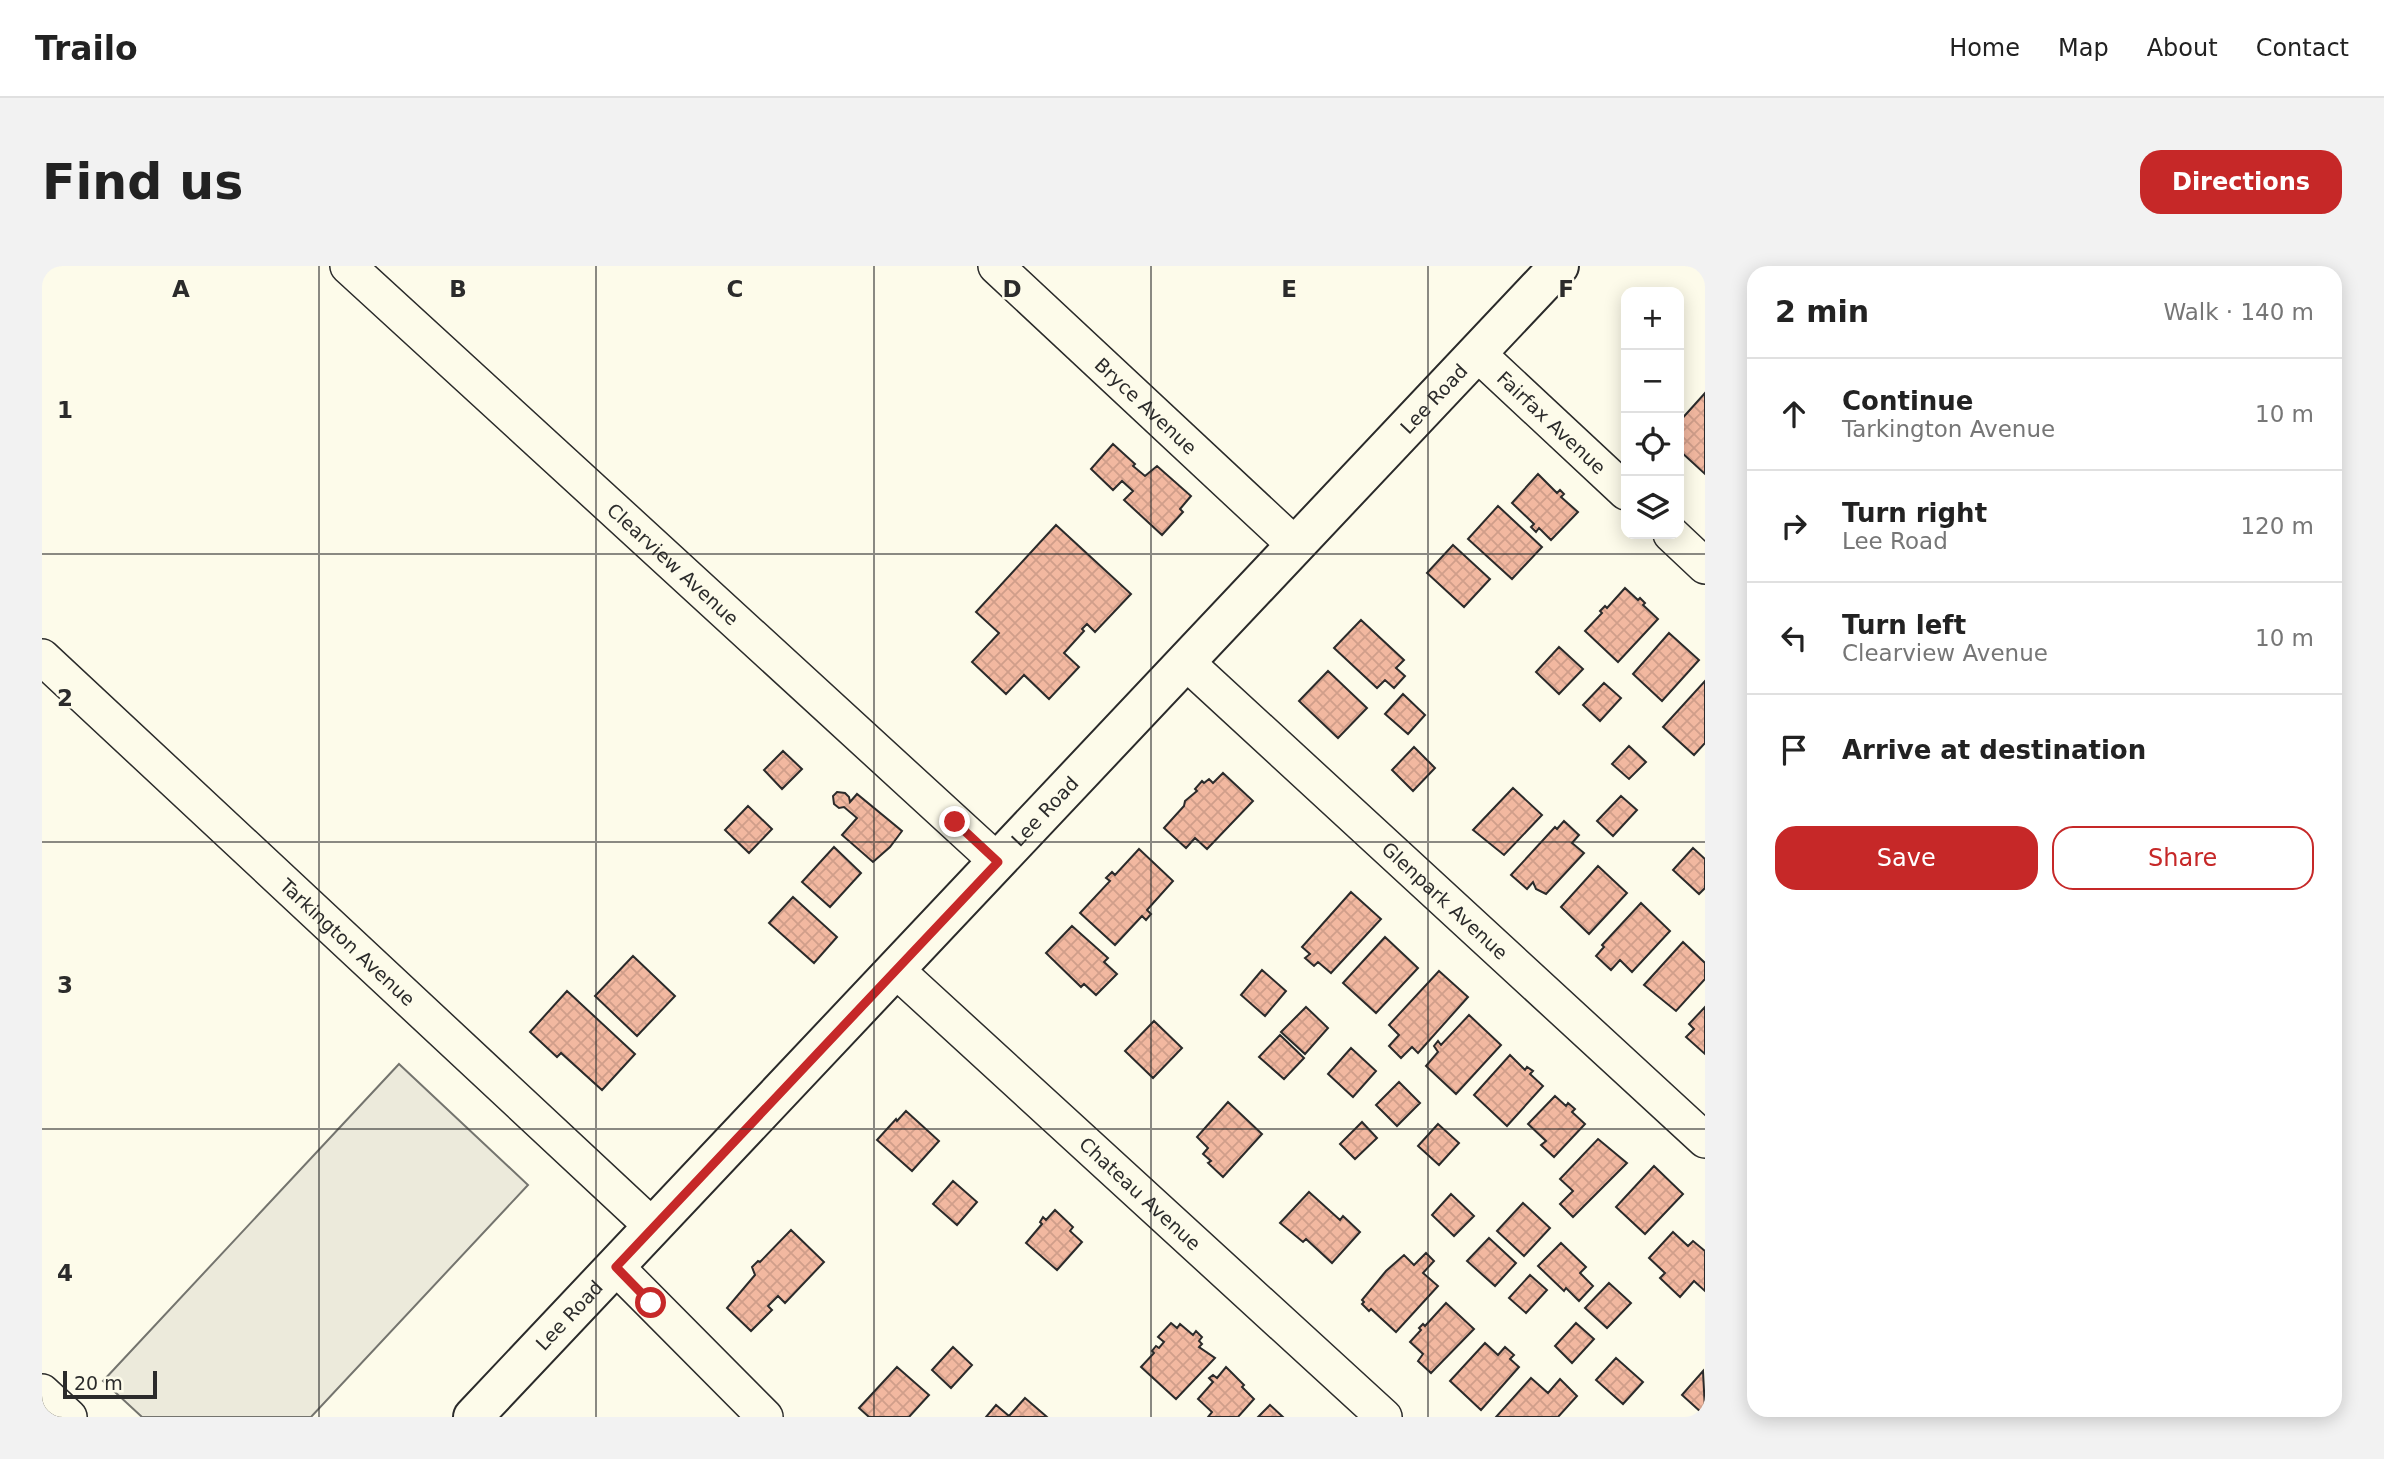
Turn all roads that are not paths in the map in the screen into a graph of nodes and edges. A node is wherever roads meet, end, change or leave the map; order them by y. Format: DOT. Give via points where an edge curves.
graph roads {
  1 [pos="348,266"];
  2 [pos="996,266"];
  3 [pos="1559,266"];
  4 [pos="1477,353"];
  5 [pos="1621,487"];
  6 [pos="1676,539"];
  7 [pos="1296,546"];
  8 [pos="1705,566"];
  9 [pos="42,657"];
  10 [pos="1186,662"];
  11 [pos="998,862"];
  12 [pos="896,970"];
  13 [pos="1705,1140"];
  14 [pos="653,1227"];
  15 [pos="616,1267"];
  16 [pos="42,1392"];
  17 [pos="69,1417"];
  18 [pos="473,1417"];
  19 [pos="765,1417"];
  20 [pos="1384,1417"];
  1 -- 11 [label="street, Clearview Avenue"];
  2 -- 7 [label="street, Bryce Avenue"];
  3 -- 4 [label="main road, Lee Road"];
  4 -- 5 [label="street, Fairfax Avenue"];
  4 -- 7 [label="main road, Lee Road"];
  6 -- 8 [label="street"];
  7 -- 10 [label="main road, Lee Road"];
  9 -- 14 [label="street, Tarkington Avenue"];
  10 -- 11 [label="main road, Lee Road"];
  10 -- 13 [label="street, Glenpark Avenue"];
  11 -- 12 [label="main road, Lee Road"];
  12 -- 14 [label="main road, Lee Road"];
  12 -- 20 [label="street, Chateau Avenue"];
  14 -- 15 [label="main road, Lee Road"];
  15 -- 18 [label="main road, Lee Road"];
  15 -- 19 [label="street"];
  16 -- 17 [label="street"];
}
